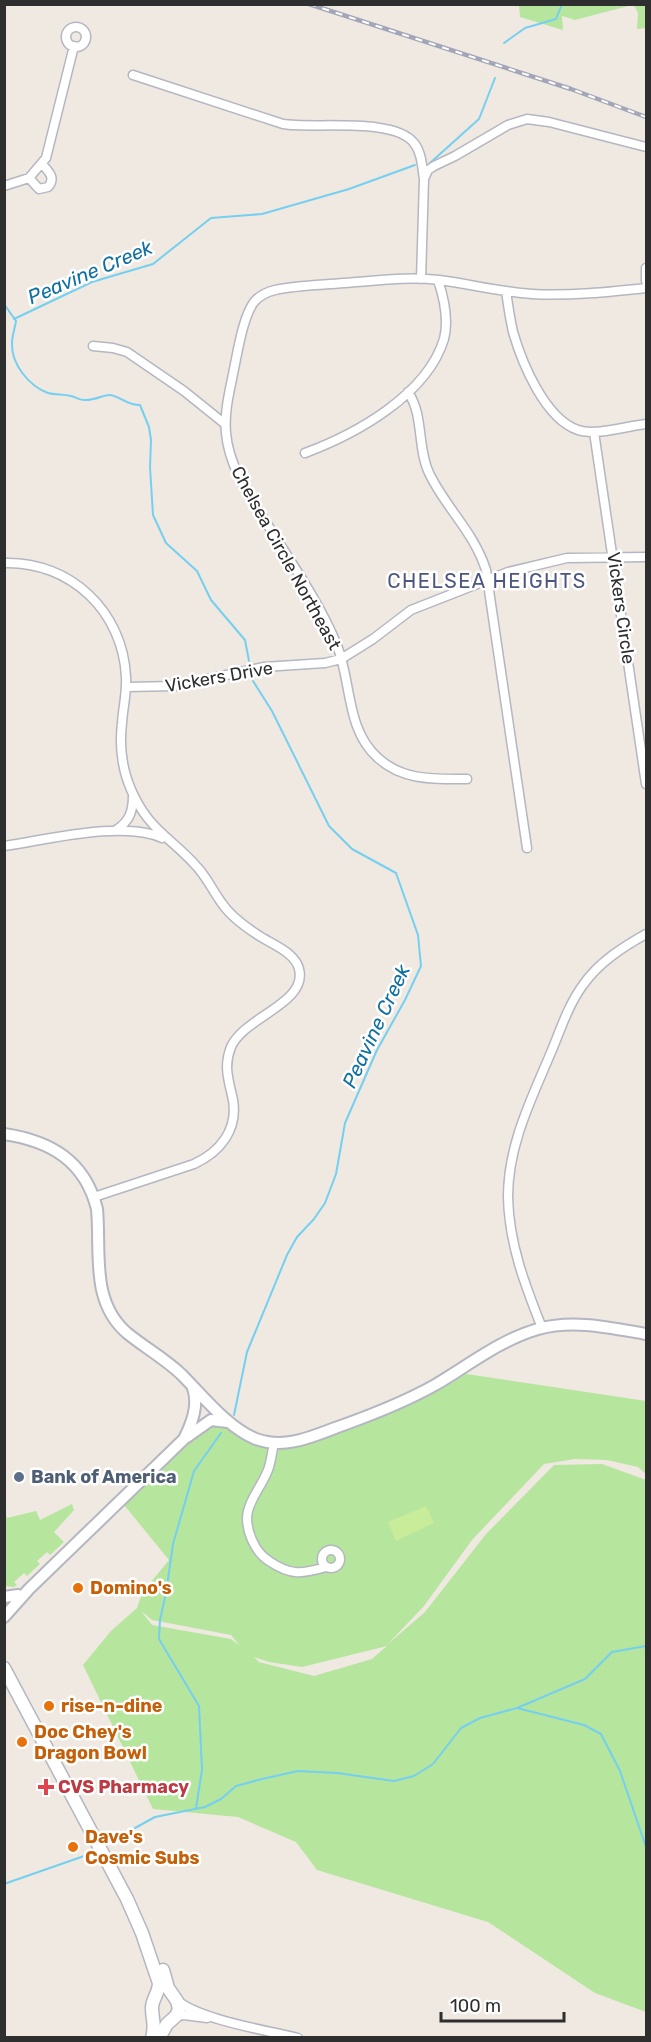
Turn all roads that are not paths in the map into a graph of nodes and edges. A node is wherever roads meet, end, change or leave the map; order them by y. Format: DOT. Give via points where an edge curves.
graph roads {
  1 [pos="74,46"];
  2 [pos="133,75"];
  3 [pos="646,147"];
  4 [pos="42,164"];
  5 [pos="29,178"];
  6 [pos="424,179"];
  7 [pos="4,186"];
  8 [pos="646,268"];
  9 [pos="421,279"];
  10 [pos="438,280"];
  11 [pos="646,281"];
  12 [pos="646,288"];
  13 [pos="506,291"];
  14 [pos="93,346"];
  15 [pos="408,392"];
  16 [pos="225,424"];
  17 [pos="646,424"];
  18 [pos="594,432"];
  19 [pos="305,453"];
  20 [pos="613,557"];
  21 [pos="646,557"];
  22 [pos="4,563"];
  23 [pos="488,580"];
  24 [pos="341,659"];
  25 [pos="127,687"];
  26 [pos="467,779"];
  27 [pos="646,784"];
  28 [pos="133,794"];
  29 [pos="116,830"];
  30 [pos="173,844"];
  31 [pos="4,846"];
  32 [pos="527,848"];
  33 [pos="646,934"];
  34 [pos="4,1134"];
  35 [pos="94,1197"];
  36 [pos="542,1328"];
  37 [pos="646,1334"];
  38 [pos="193,1388"];
  39 [pos="232,1424"];
  40 [pos="184,1439"];
  41 [pos="274,1443"];
  42 [pos="326,1567"];
  43 [pos="29,1589"];
  44 [pos="18,1595"];
  45 [pos="4,1597"];
  46 [pos="4,1606"];
  47 [pos="4,1617"];
  48 [pos="4,1668"];
  49 [pos="4,1675"];
  50 [pos="14,1687"];
  51 [pos="142,1933"];
  52 [pos="174,1998"];
  53 [pos="155,1999"];
  54 [pos="154,2015"];
  55 [pos="173,2018"];
  56 [pos="220,2019"];
  57 [pos="152,2037"];
  58 [pos="159,2037"];
  59 [pos="298,2037"];
  1 -- 4 [label="street"];
  2 -- 6 [label="street" via="283,124 375,127 399,132 418,150"];
  3 -- 6 [label="street" via="527,119 508,125 434,166"];
  4 -- 5 [label="street"];
  4 -- 5 [label="street" via="51,174 48,187 39,189"];
  5 -- 7 [label="street"];
  6 -- 9 [label="street"];
  8 -- 11 [label="street"];
  9 -- 10 [label="street, Chelsea Circle Northeast"];
  9 -- 16 [label="street, Chelsea Circle Northeast" via="292,287 261,296 245,324"];
  10 -- 13 [label="street, Chelsea Circle Northeast"];
  10 -- 15 [label="street" via="446,312 444,338 430,368"];
  12 -- 13 [label="street, Chelsea Circle Northeast" via="566,294"];
  13 -- 18 [label="street" via="517,343 549,407 567,425"];
  14 -- 16 [label="street" via="127,352"];
  15 -- 19 [label="street" via="348,435"];
  15 -- 23 [label="street" via="416,406 429,473 471,537"];
  16 -- 24 [label="street, Chelsea Circle Northeast" via="227,445 237,473 322,615"];
  17 -- 18 [label="street"];
  18 -- 20 [label="street, Vickers Circle"];
  20 -- 21 [label="street, Vickers Drive"];
  20 -- 23 [label="street, Vickers Drive" via="554,560"];
  20 -- 27 [label="street, Vickers Circle"];
  22 -- 25 [label="street" via="31,564 50,570 65,576 92,597 116,632"];
  23 -- 24 [label="street, Vickers Drive" via="411,610"];
  23 -- 32 [label="street"];
  24 -- 25 [label="street, Vickers Drive" via="311,666 264,667 175,686"];
  24 -- 26 [label="street, Chelsea Circle Northeast" via="356,725 377,758 410,777"];
  25 -- 28 [label="street" via="121,740 123,763"];
  28 -- 29 [label="street" via="131,815"];
  28 -- 30 [label="street" via="151,823"];
  29 -- 30 [label="street" via="147,832"];
  29 -- 31 [label="street"];
  30 -- 35 [label="street" via="203,873 234,916 290,956 298,966 299,979 287,999 254,1021 233,1043 226,1070 234,1117 219,1148 194,1164"];
  33 -- 36 [label="street" via="609,958 584,984 566,1017 514,1144 508,1196 512,1241"];
  34 -- 35 [label="street" via="36,1141 58,1152 79,1171"];
  35 -- 38 [label="street" via="100,1284 106,1307 121,1327 174,1367"];
  36 -- 37 [label="street" via="580,1325"];
  36 -- 41 [label="street" via="501,1344 393,1407 296,1442"];
  38 -- 39 [label="street"];
  38 -- 40 [label="street" via="195,1410"];
  39 -- 40 [label="street" via="211,1420"];
  39 -- 41 [label="street" via="254,1438"];
  40 -- 43 [label="street"];
  41 -- 42 [label="street" via="268,1470 249,1504 247,1520 255,1547 263,1558 293,1572 303,1574"];
  43 -- 44 [label="street"];
  43 -- 47 [label="street"];
  44 -- 45 [label="street"];
  44 -- 46 [label="street"];
  48 -- 50 [label="main road"];
  49 -- 50 [label="main road"];
  50 -- 51 [label="main road"];
  51 -- 52 [label="main road" via="155,1951"];
  51 -- 53 [label="main road" via="157,1977"];
  52 -- 53 [label="main road" via="165,1994"];
  52 -- 55 [label="main road" via="179,2006"];
  52 -- 56 [label="street" via="183,2006"];
  53 -- 54 [label="main road"];
  54 -- 55 [label="main road" via="161,2021"];
  54 -- 57 [label="main road"];
  55 -- 56 [label="street" via="184,2015"];
  55 -- 58 [label="main road"];
  56 -- 59 [label="street"];
}
